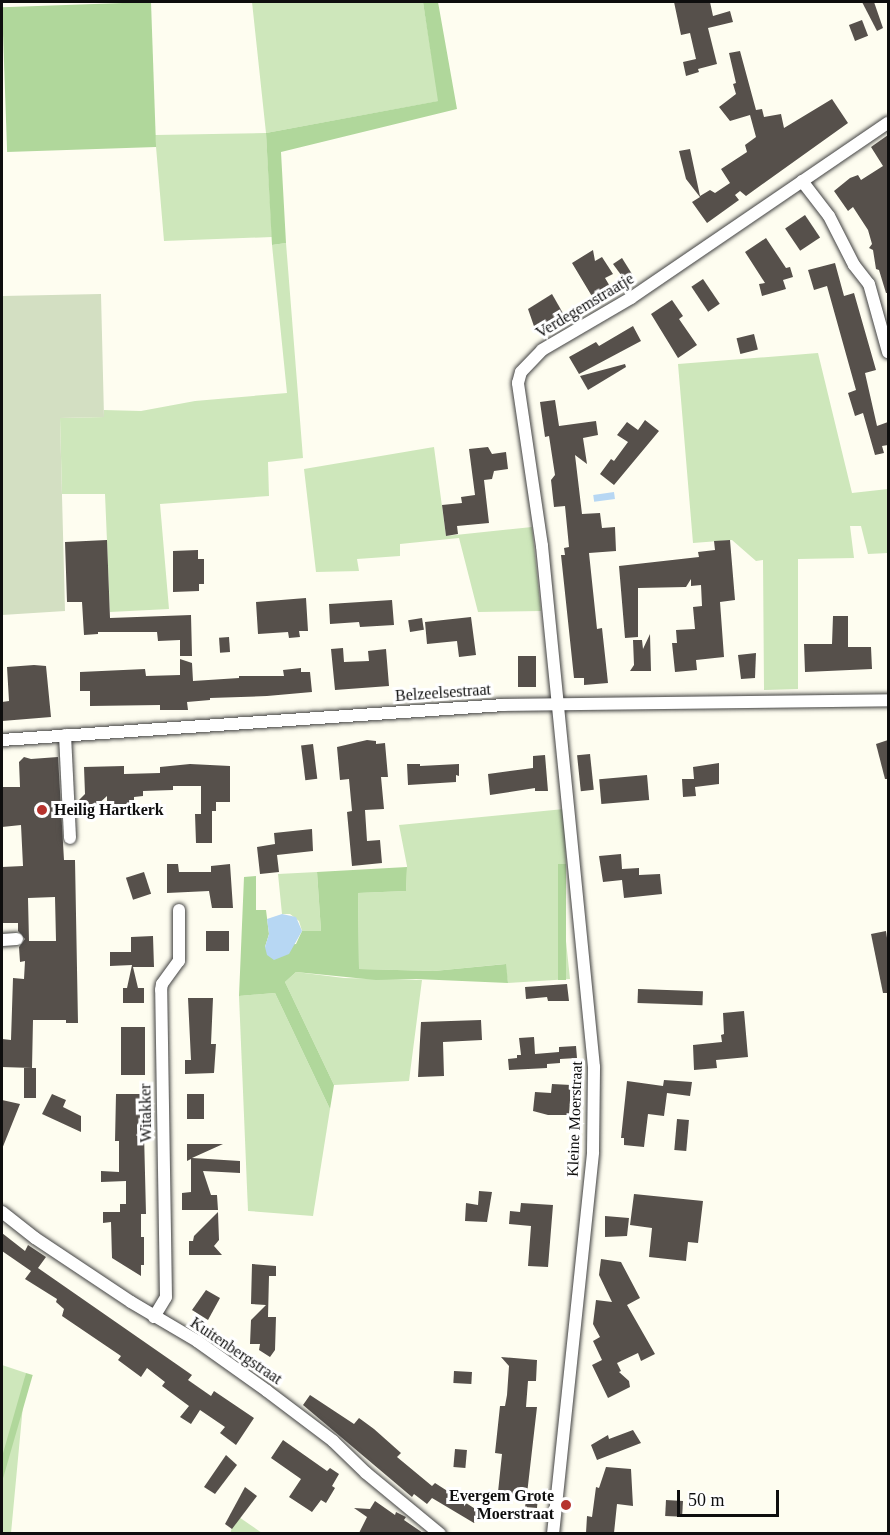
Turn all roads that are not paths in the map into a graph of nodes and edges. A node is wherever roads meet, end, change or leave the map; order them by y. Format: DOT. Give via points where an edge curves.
graph roads {
  1 [pos="888,123"];
  2 [pos="802,182"];
  3 [pos="888,352"];
  4 [pos="888,700"];
  5 [pos="558,705"];
  6 [pos="65,735"];
  7 [pos="2,740"];
  8 [pos="70,838"];
  9 [pos="179,910"];
  10 [pos="17,939"];
  11 [pos="2,940"];
  12 [pos="2,1212"];
  13 [pos="154,1317"];
  14 [pos="440,1533"];
  15 [pos="552,1533"];
  1 -- 2 [label="street, Verdegemstraatje"];
  2 -- 3 [label="street" via="829,216 854,265 869,284"];
  2 -- 5 [label="street, Verdegemstraatje" via="631,298 542,351 521,372 519,383 542,546"];
  4 -- 5 [label="street, Belzeelsestraat"];
  5 -- 6 [label="street, Belzeelsestraat" via="504,705"];
  5 -- 15 [label="street, Kleine Moerstraat" via="594,1067 592,1152"];
  6 -- 7 [label="street, Belzeelsestraat"];
  6 -- 8 [label="street"];
  9 -- 13 [label="street, Witakker" via="179,961 161,990 166,1297"];
  10 -- 11 [label="street"];
  12 -- 13 [label="street, Kuitenbergstraat"];
  13 -- 14 [label="street, Kuitenbergstraat" via="197,1341 314,1427"];
}
